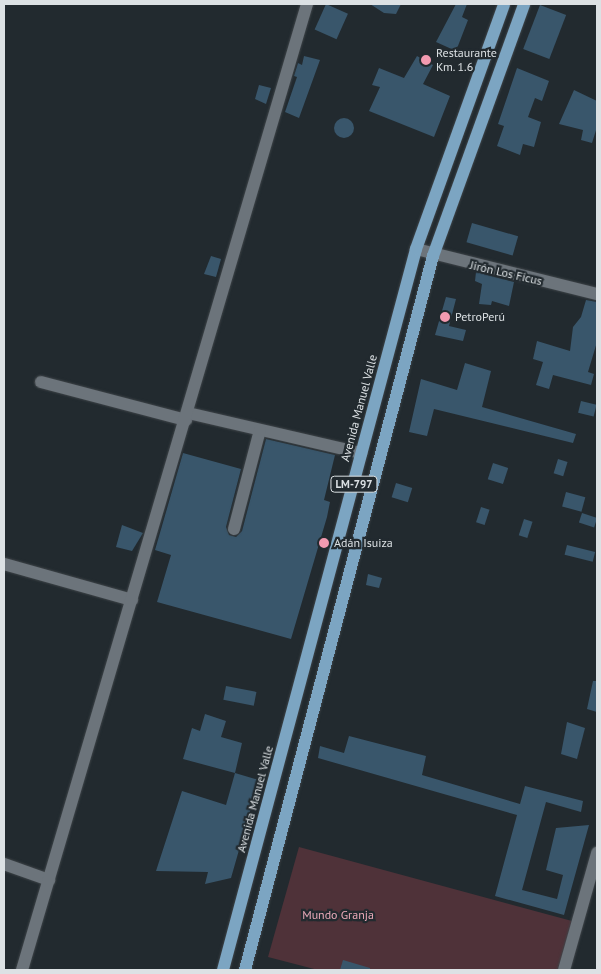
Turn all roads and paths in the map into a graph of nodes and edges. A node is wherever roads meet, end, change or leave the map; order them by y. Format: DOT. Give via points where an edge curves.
graph roads {
  1 [pos="307,4"];
  2 [pos="504,4"];
  3 [pos="524,4"];
  4 [pos="416,249"];
  5 [pos="434,256"];
  6 [pos="597,294"];
  7 [pos="41,382"];
  8 [pos="187,417"];
  9 [pos="260,430"];
  10 [pos="362,453"];
  11 [pos="234,529"];
  12 [pos="4,564"];
  13 [pos="132,600"];
  14 [pos="597,853"];
  15 [pos="4,864"];
  16 [pos="49,880"];
  17 [pos="22,970"];
  18 [pos="223,970"];
  19 [pos="245,970"];
  20 [pos="564,970"];
  1 -- 8 [label="street"];
  2 -- 4 [label="main road, Avenida Manuel Valle / LM-797"];
  3 -- 5 [label="main road, LM-797"];
  4 -- 5 [label="street, Jirón Los Ficus"];
  4 -- 10 [label="main road, Avenida Manuel Valle / LM-797"];
  5 -- 6 [label="street, Jirón Los Ficus"];
  5 -- 19 [label="main road, LM-797"];
  7 -- 8 [label="street"];
  8 -- 9 [label="street"];
  8 -- 13 [label="street"];
  9 -- 10 [label="street"];
  9 -- 11 [label="street"];
  10 -- 18 [label="main road, Avenida Manuel Valle / LM-797"];
  12 -- 13 [label="street"];
  13 -- 16 [label="street"];
  14 -- 20 [label="street"];
  15 -- 16 [label="street"];
  16 -- 17 [label="street"];
}
